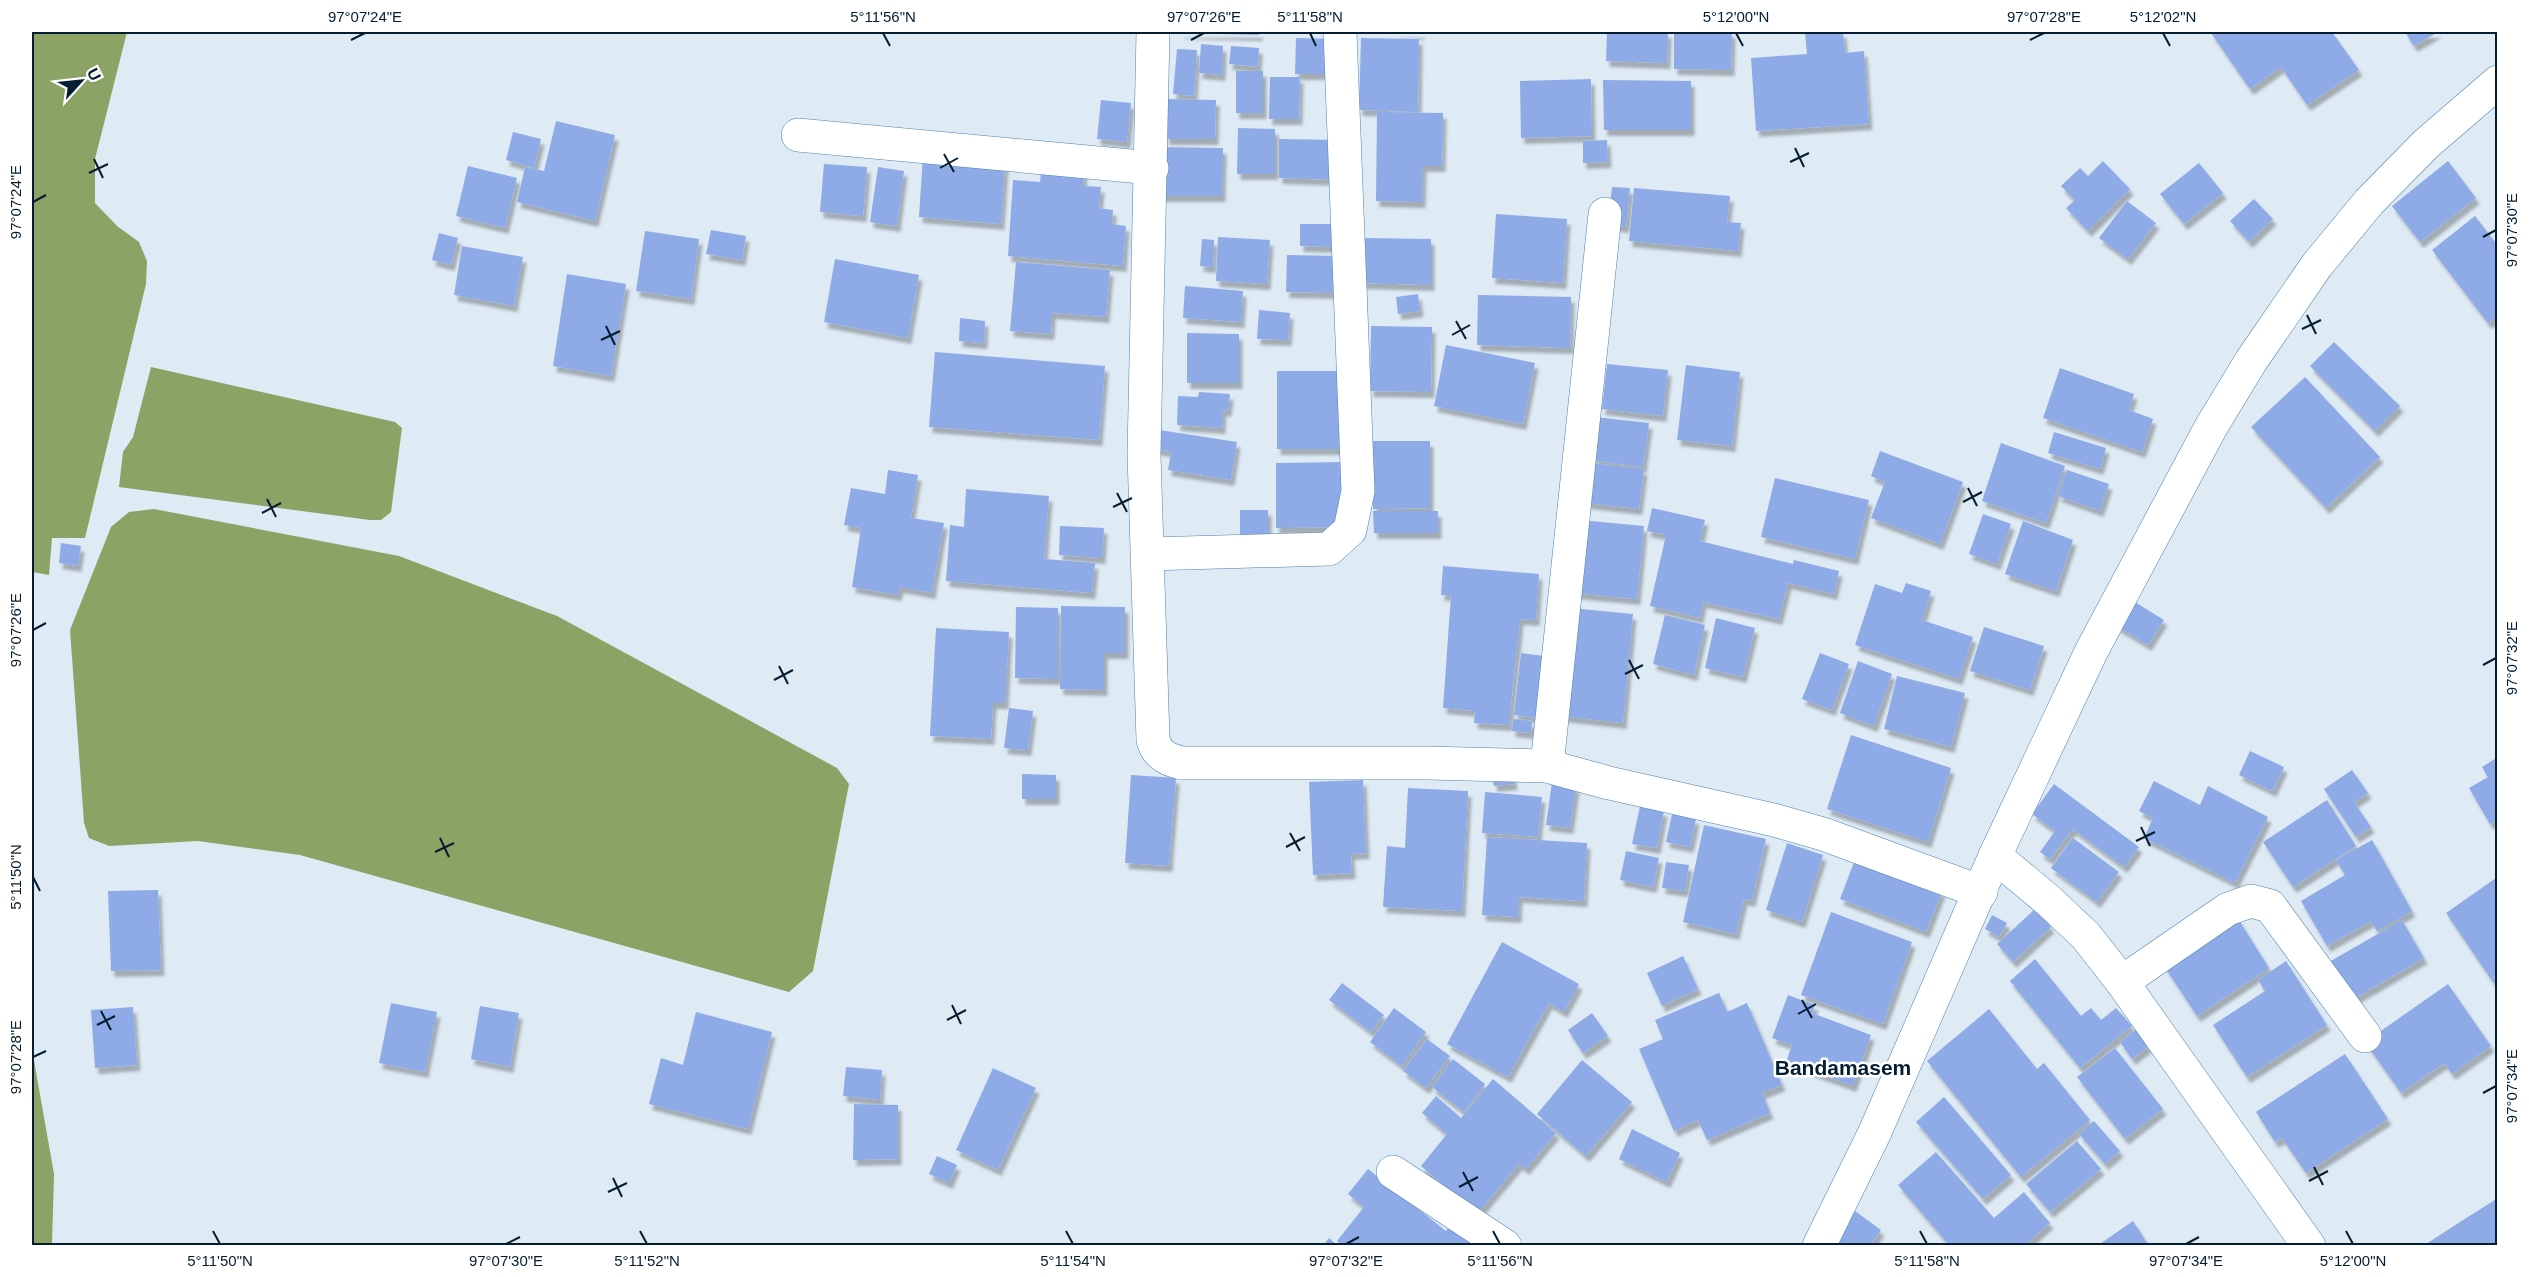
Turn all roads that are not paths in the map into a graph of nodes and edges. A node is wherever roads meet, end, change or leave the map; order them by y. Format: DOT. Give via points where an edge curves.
graph roads {
  1 [pos="1153,32"];
  2 [pos="1340,32"];
  3 [pos="2498,82"];
  4 [pos="798,135"];
  5 [pos="1152,168"];
  6 [pos="1605,214"];
  7 [pos="1148,554"];
  8 [pos="1547,766"];
  9 [pos="1995,856"];
  10 [pos="1981,892"];
  11 [pos="2122,982"];
  12 [pos="2365,1036"];
  13 [pos="1393,1172"];
  14 [pos="1505,1245"];
  15 [pos="1819,1245"];
  16 [pos="2309,1245"];
  1 -- 5 [label="street"];
  2 -- 7 [label="street" via="1358,492 1350,530 1329,549"];
  3 -- 9 [label="street" via="2426,144 2369,202 2317,265 2251,362 2211,427 2116,604"];
  4 -- 5 [label="street"];
  5 -- 7 [label="street" via="1144,454"];
  6 -- 8 [label="street"];
  7 -- 8 [label="street" via="1153,740 1169,761"];
  8 -- 10 [label="street" via="1823,834"];
  9 -- 10 [label="street"];
  9 -- 11 [label="street" via="2086,936"];
  10 -- 15 [label="street" via="1875,1132"];
  11 -- 12 [label="street" via="2228,909 2251,901 2270,906"];
  11 -- 16 [label="street"];
  13 -- 14 [label="street"];
}
